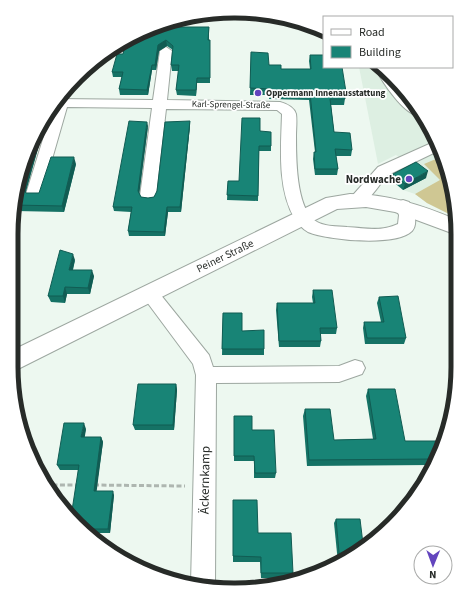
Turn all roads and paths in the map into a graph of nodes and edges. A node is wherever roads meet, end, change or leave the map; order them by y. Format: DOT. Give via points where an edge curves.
graph roads {
  1 [pos="166,51"];
  2 [pos="391,85"];
  3 [pos="399,94"];
  4 [pos="63,103"];
  5 [pos="159,105"];
  6 [pos="56,112"];
  7 [pos="433,147"];
  8 [pos="34,194"];
  9 [pos="148,196"];
  10 [pos="360,199"];
  11 [pos="403,206"];
  12 [pos="301,218"];
  13 [pos="451,226"];
  14 [pos="150,294"];
  15 [pos="18,359"];
  16 [pos="355,368"];
  17 [pos="206,375"];
  18 [pos="53,485"];
  19 [pos="84,485"];
  20 [pos="91,485"];
  21 [pos="206,486"];
  22 [pos="203,581"];
  1 -- 5 [label="street"];
  2 -- 3 [label="street"];
  4 -- 5 [label="street, Karl-Sprengel-Straße"];
  5 -- 9 [label="street"];
  5 -- 12 [label="street, Karl-Sprengel-Straße" via="270,105 286,110 289,114 291,186"];
  6 -- 8 [label="street, Karl-Sprengel-Straße"];
  7 -- 10 [label="street" via="383,171"];
  10 -- 11 [label="main road, Peiner Straße"];
  10 -- 12 [label="main road, Peiner Straße" via="333,203"];
  11 -- 12 [label="street" via="408,215 406,227 392,235 373,236 320,230 308,225"];
  11 -- 13 [label="main road, Peiner Straße"];
  12 -- 14 [label="main road, Peiner Straße"];
  14 -- 15 [label="main road, Peiner Straße"];
  14 -- 17 [label="street, Äckernkamp" via="202,361"];
  16 -- 17 [label="street" via="339,374"];
  17 -- 21 [label="street, Äckernkamp"];
  18 -- 19 [label="path"];
  20 -- 21 [label="path"];
  21 -- 22 [label="street, Äckernkamp"];
}
